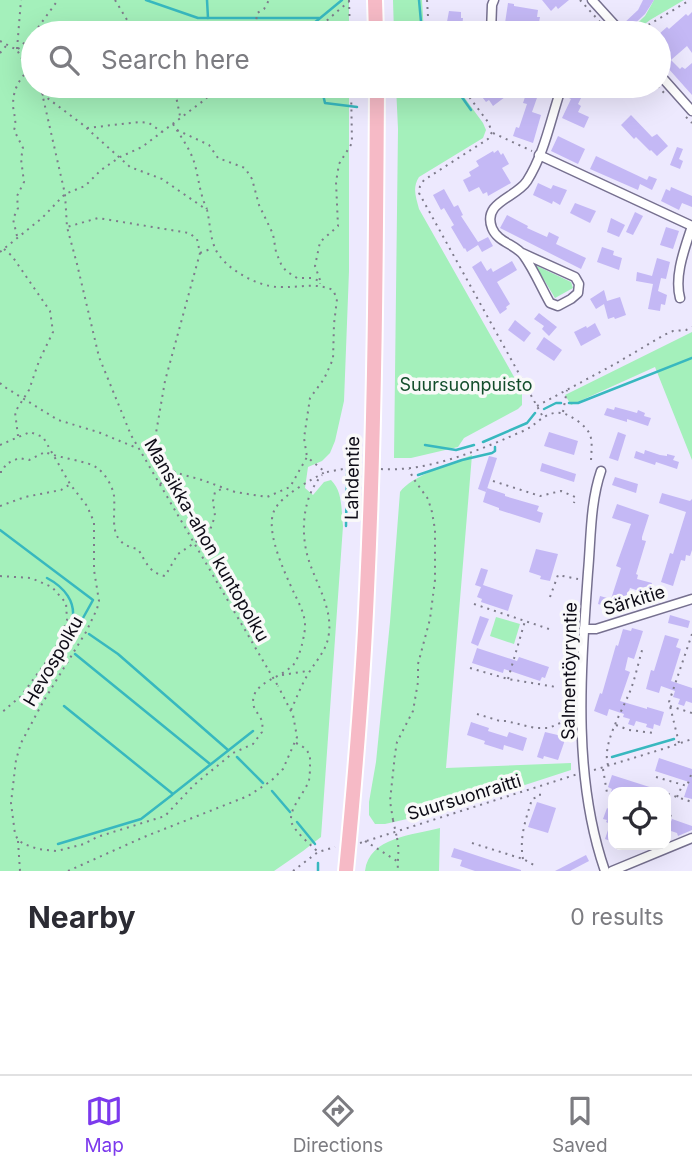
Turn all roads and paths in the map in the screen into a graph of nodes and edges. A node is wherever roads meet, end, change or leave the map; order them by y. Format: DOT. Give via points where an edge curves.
graph roads {
  1 [pos="21,0"];
  2 [pos="58,0"];
  3 [pos="115,0"];
  4 [pos="269,0"];
  5 [pos="375,0"];
  6 [pos="426,0"];
  7 [pos="494,0"];
  8 [pos="580,0"];
  9 [pos="592,0"];
  10 [pos="690,0"];
  11 [pos="349,1"];
  12 [pos="43,21"];
  13 [pos="128,21"];
  14 [pos="256,21"];
  15 [pos="328,21"];
  16 [pos="350,21"];
  17 [pos="376,21"];
  18 [pos="428,21"];
  19 [pos="491,21"];
  20 [pos="599,21"];
  21 [pos="611,21"];
  22 [pos="654,21"];
  23 [pos="0,41"];
  24 [pos="6,45"];
  25 [pos="21,46"];
  26 [pos="17,50"];
  27 [pos="0,53"];
  28 [pos="21,56"];
  29 [pos="21,79"];
  30 [pos="671,87"];
  31 [pos="43,98"];
  32 [pos="48,98"];
  33 [pos="176,98"];
  34 [pos="205,98"];
  35 [pos="351,98"];
  36 [pos="377,98"];
  37 [pos="470,98"];
  38 [pos="558,98"];
  39 [pos="692,111"];
  40 [pos="180,118"];
  41 [pos="173,124"];
  42 [pos="86,128"];
  43 [pos="177,130"];
  44 [pos="162,132"];
  45 [pos="492,132"];
  46 [pos="539,155"];
  47 [pos="120,157"];
  48 [pos="65,194"];
  49 [pos="207,210"];
  50 [pos="692,226"];
  51 [pos="67,227"];
  52 [pos="18,237"];
  53 [pos="214,247"];
  54 [pos="4,248"];
  55 [pos="0,251"];
  56 [pos="200,253"];
  57 [pos="522,253"];
  58 [pos="320,283"];
  59 [pos="680,298"];
  60 [pos="692,327"];
  61 [pos="0,383"];
  62 [pos="568,390"];
  63 [pos="23,399"];
  64 [pos="536,406"];
  65 [pos="562,413"];
  66 [pos="543,417"];
  67 [pos="18,437"];
  68 [pos="0,445"];
  69 [pos="140,449"];
  70 [pos="53,456"];
  71 [pos="307,457"];
  72 [pos="591,462"];
  73 [pos="364,469"];
  74 [pos="380,469"];
  75 [pos="409,469"];
  76 [pos="601,471"];
  77 [pos="0,472"];
  78 [pos="325,472"];
  79 [pos="177,473"];
  80 [pos="493,481"];
  81 [pos="70,484"];
  82 [pos="160,484"];
  83 [pos="225,488"];
  84 [pos="574,503"];
  85 [pos="0,506"];
  86 [pos="194,543"];
  87 [pos="0,576"];
  88 [pos="583,579"];
  89 [pos="550,597"];
  90 [pos="692,599"];
  91 [pos="474,604"];
  92 [pos="526,620"];
  93 [pos="584,629"];
  94 [pos="552,630"];
  95 [pos="692,634"];
  96 [pos="643,647"];
  97 [pos="470,667"];
  98 [pos="310,671"];
  99 [pos="281,675"];
  100 [pos="508,679"];
  101 [pos="556,687"];
  102 [pos="670,706"];
  103 [pos="291,711"];
  104 [pos="692,713"];
  105 [pos="0,714"];
  106 [pos="477,715"];
  107 [pos="560,723"];
  108 [pos="615,725"];
  109 [pos="654,733"];
  110 [pos="692,739"];
  111 [pos="296,743"];
  112 [pos="679,743"];
  113 [pos="608,765"];
  114 [pos="602,767"];
  115 [pos="588,771"];
  116 [pos="692,772"];
  117 [pos="577,775"];
  118 [pos="656,777"];
  119 [pos="682,785"];
  120 [pos="540,788"];
  121 [pos="608,793"];
  122 [pos="671,795"];
  123 [pos="677,797"];
  124 [pos="692,802"];
  125 [pos="672,811"];
  126 [pos="671,814"];
  127 [pos="692,838"];
  128 [pos="18,840"];
  129 [pos="365,841"];
  130 [pos="359,843"];
  131 [pos="472,844"];
  132 [pos="335,847"];
  133 [pos="318,852"];
  134 [pos="523,859"];
  135 [pos="397,861"];
  136 [pos="534,866"];
  137 [pos="20,871"];
  138 [pos="68,871"];
  139 [pos="293,871"];
  140 [pos="346,871"];
  141 [pos="398,871"];
  142 [pos="605,871"];
  143 [pos="612,871"];
  1 -- 26 [label="path"];
  2 -- 12 [label="path"];
  3 -- 13 [label="path"];
  4 -- 14 [label="path" via="257,12"];
  5 -- 17 [label="highway"];
  6 -- 18 [label="path"];
  7 -- 19 [label="street"];
  8 -- 20 [label="path"];
  9 -- 21 [label="street"];
  10 -- 22 [label="path"];
  11 -- 15 [label="path"];
  11 -- 16 [label="path"];
  23 -- 24 [label="path"];
  24 -- 26 [label="path"];
  24 -- 27 [label="path"];
  25 -- 26 [label="path"];
  26 -- 28 [label="path"];
  29 -- 52 [label="path" via="15,86 13,104 14,130 23,148 24,182 13,219"];
  30 -- 39 [label="street"];
  31 -- 48 [label="path, Mansikka-ahon kuntopolku"];
  32 -- 42 [label="path"];
  33 -- 40 [label="path"];
  34 -- 40 [label="path"];
  35 -- 58 [label="path" via="352,143 339,164 336,182 338,226 320,242 315,266"];
  36 -- 140 [label="highway, Lahdentie" via="369,552"];
  37 -- 45 [label="path"];
  38 -- 46 [label="street"];
  40 -- 41 [label="path"];
  41 -- 43 [label="path"];
  41 -- 44 [label="path"];
  42 -- 44 [label="path" via="139,122"];
  42 -- 47 [label="path"];
  43 -- 49 [label="path" via="195,164"];
  43 -- 58 [label="path" via="209,145 218,158 245,168 281,264 297,278"];
  44 -- 47 [label="path"];
  45 -- 46 [label="path"];
  45 -- 64 [label="path" via="424,180 419,193"];
  46 -- 50 [label="street"];
  46 -- 57 [label="street" via="525,184 496,205 491,215 495,234"];
  47 -- 48 [label="path" via="85,186"];
  47 -- 49 [label="path"];
  48 -- 51 [label="path, Mansikka-ahon kuntopolku"];
  48 -- 52 [label="path"];
  49 -- 53 [label="path"];
  50 -- 59 [label="street" via="680,271"];
  51 -- 56 [label="path" via="98,218 189,233 197,239"];
  51 -- 69 [label="path, Mansikka-ahon kuntopolku" via="99,357"];
  52 -- 54 [label="path"];
  53 -- 56 [label="path"];
  53 -- 58 [label="path" via="232,269 262,284 275,288"];
  54 -- 55 [label="path"];
  54 -- 63 [label="path" via="41,297 52,321 53,332"];
  56 -- 79 [label="path" via="165,381 156,433 163,465"];
  57 -- 57 [label="street" via="550,303 562,305 578,293 575,277"];
  58 -- 71 [label="path" via="333,290 337,299 333,359 310,398 304,438"];
  60 -- 62 [label="path" via="664,335"];
  61 -- 63 [label="path"];
  62 -- 64 [label="path"];
  62 -- 65 [label="path"];
  63 -- 67 [label="path" via="15,412"];
  63 -- 69 [label="path" via="58,420"];
  64 -- 66 [label="path"];
  65 -- 66 [label="path"];
  65 -- 72 [label="path" via="590,432"];
  66 -- 75 [label="path" via="504,439"];
  67 -- 68 [label="path"];
  67 -- 70 [label="path, Hevospolku" via="36,433"];
  69 -- 82 [label="path, Mansikka-ahon kuntopolku"];
  70 -- 77 [label="path" via="45,452 29,460 19,458"];
  70 -- 81 [label="path, Hevospolku"];
  70 -- 86 [label="path" via="95,466 103,473 114,493 115,534 128,547 138,549 157,575 165,576 178,554"];
  71 -- 78 [label="path"];
  71 -- 83 [label="path" via="289,487 267,497"];
  73 -- 78 [label="path"];
  74 -- 75 [label="path"];
  75 -- 135 [label="path, bridge" via="432,512 436,580 412,711 395,754 390,801 400,849"];
  76 -- 93 [label="street, Salmentöyryntie" via="593,506"];
  78 -- 98 [label="path" via="310,494 305,540 328,611 330,632 325,651"];
  78 -- 99 [label="path" via="274,510 271,526 305,631 296,662"];
  79 -- 82 [label="path"];
  79 -- 83 [label="path"];
  80 -- 84 [label="path" via="540,496 561,491 575,497"];
  81 -- 85 [label="path"];
  81 -- 128 [label="path, Hevospolku" via="94,522 99,601 86,632 21,743 10,803"];
  82 -- 86 [label="path, Mansikka-ahon kuntopolku"];
  83 -- 86 [label="path" via="215,492 209,533"];
  86 -- 103 [label="path, Mansikka-ahon kuntopolku, bridge"];
  87 -- 105 [label="path" via="31,578 52,587 66,603 67,620 55,650 21,696"];
  88 -- 89 [label="path" via="558,575"];
  90 -- 93 [label="street, Särkitie"];
  91 -- 92 [label="path"];
  92 -- 94 [label="path"];
  92 -- 100 [label="path"];
  93 -- 142 [label="street, Salmentöyryntie" via="584,772"];
  95 -- 102 [label="path"];
  96 -- 108 [label="path"];
  97 -- 100 [label="path"];
  98 -- 99 [label="path"];
  98 -- 103 [label="path"];
  99 -- 128 [label="path" via="262,683 254,694 262,732 253,744 224,760 165,816 57,851"];
  100 -- 101 [label="path"];
  102 -- 104 [label="path"];
  102 -- 112 [label="path"];
  103 -- 111 [label="path, Mansikka-ahon kuntopolku"];
  106 -- 107 [label="path" via="535,728"];
  108 -- 109 [label="path"];
  108 -- 113 [label="path"];
  110 -- 112 [label="path"];
  111 -- 133 [label="path, Mansikka-ahon kuntopolku" via="305,747 311,758 309,779 290,820 293,829"];
  111 -- 138 [label="path" via="283,769 248,796"];
  112 -- 113 [label="path"];
  113 -- 114 [label="path"];
  114 -- 115 [label="path"];
  114 -- 121 [label="path"];
  116 -- 119 [label="path" via="687,786"];
  117 -- 120 [label="path, Suursuonraitti"];
  118 -- 119 [label="path"];
  119 -- 123 [label="path"];
  120 -- 129 [label="path, Suursuonraitti"];
  120 -- 134 [label="path" via="523,830"];
  122 -- 123 [label="path"];
  123 -- 124 [label="path"];
  125 -- 126 [label="path"];
  127 -- 143 [label="street"];
  128 -- 137 [label="path, Hevospolku"];
  129 -- 130 [label="path, Suursuonraitti"];
  129 -- 135 [label="path"];
  131 -- 134 [label="path"];
  132 -- 133 [label="path"];
  133 -- 139 [label="path"];
  134 -- 136 [label="path"];
  135 -- 141 [label="path"];
}
